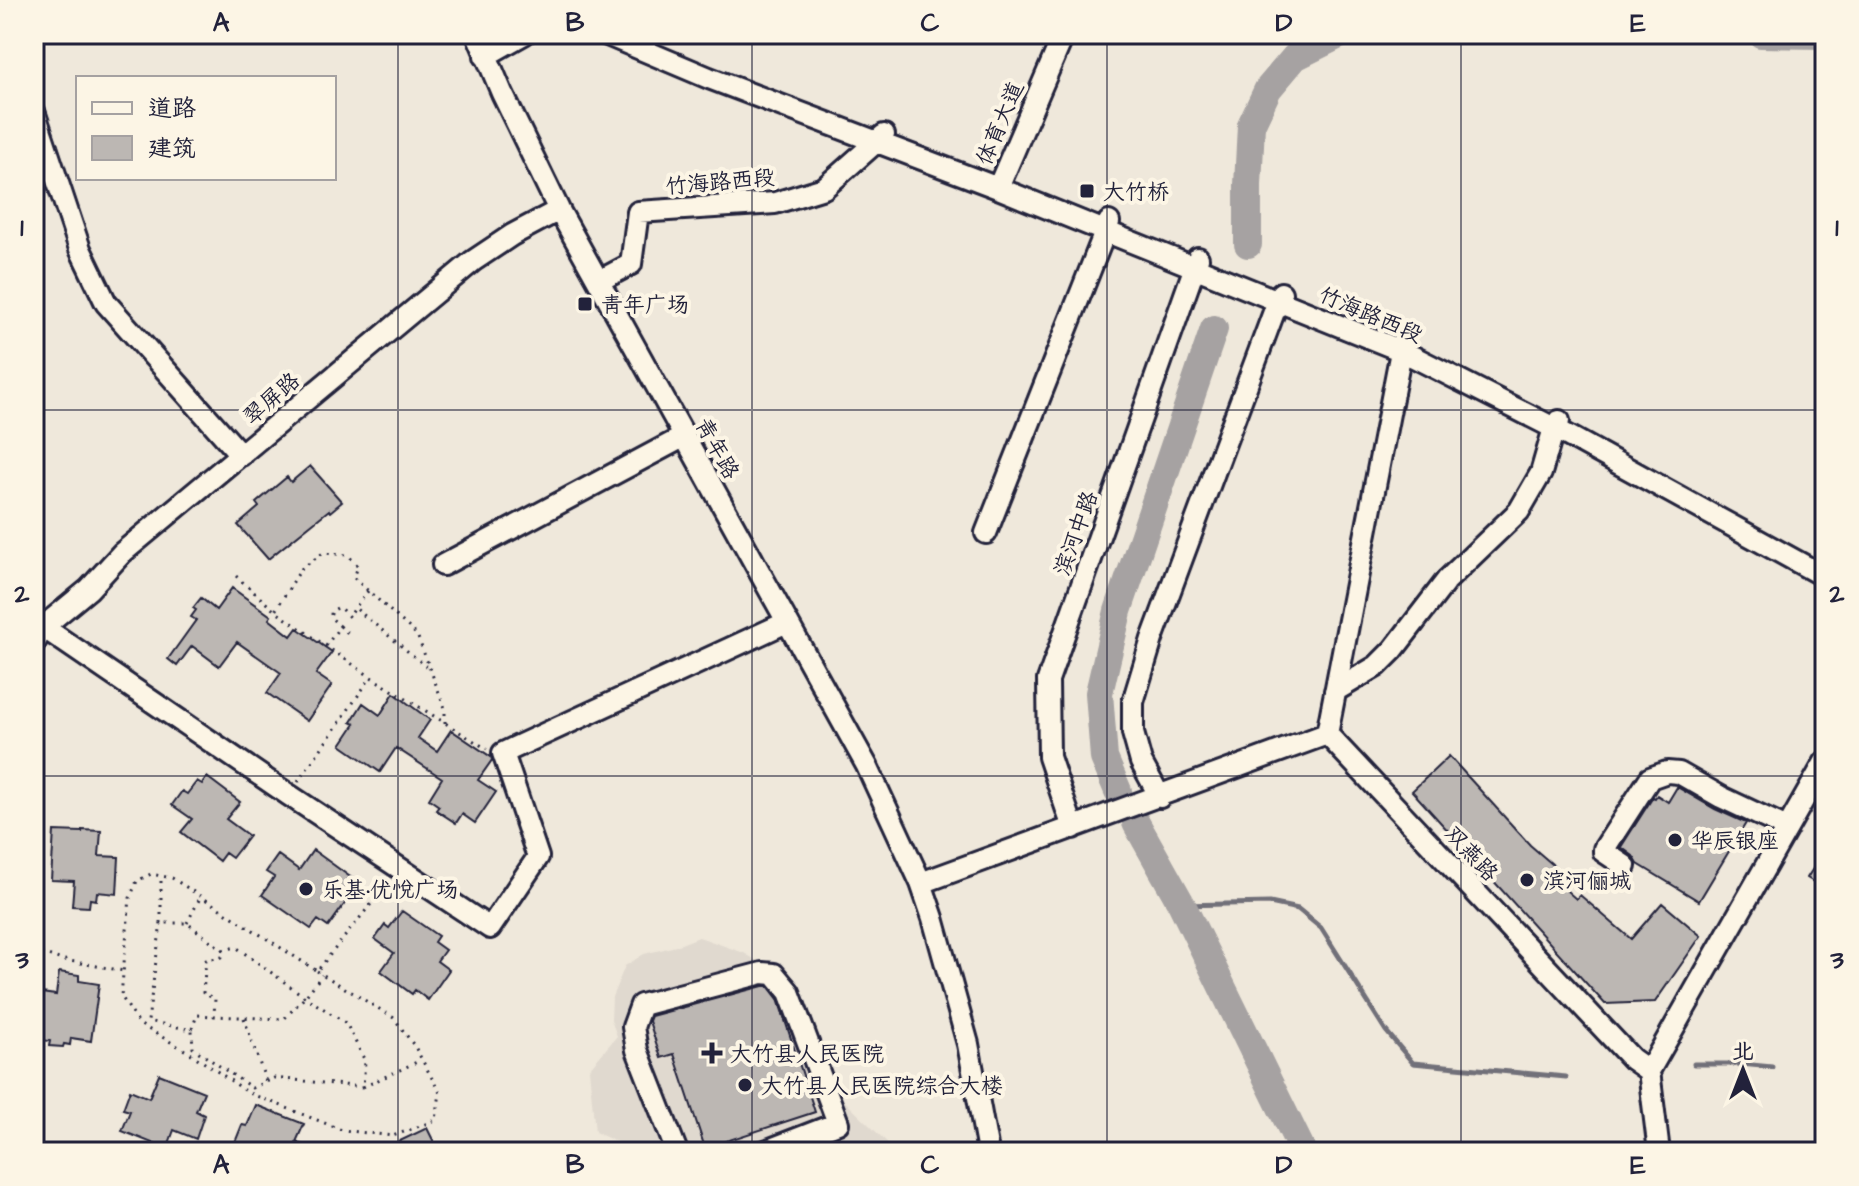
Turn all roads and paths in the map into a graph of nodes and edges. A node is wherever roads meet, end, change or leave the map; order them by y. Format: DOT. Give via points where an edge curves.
graph roads {
  1 [pos="477,34"];
  2 [pos="524,34"];
  3 [pos="605,34"];
  4 [pos="628,34"];
  5 [pos="1064,34"];
  6 [pos="485,56"];
  7 [pos="34,111"];
  8 [pos="880,139"];
  9 [pos="1000,184"];
  10 [pos="559,210"];
  11 [pos="1107,226"];
  12 [pos="1197,263"];
  13 [pos="599,281"];
  14 [pos="1280,297"];
  15 [pos="1402,346"];
  16 [pos="1556,424"];
  17 [pos="685,436"];
  18 [pos="241,455"];
  19 [pos="986,533"];
  20 [pos="443,565"];
  21 [pos="1825,567"];
  22 [pos="236,576"];
  23 [pos="1825,577"];
  24 [pos="368,591"];
  25 [pos="355,608"];
  26 [pos="275,611"];
  27 [pos="787,622"];
  28 [pos="340,626"];
  29 [pos="349,634"];
  30 [pos="39,636"];
  31 [pos="326,646"];
  32 [pos="430,669"];
  33 [pos="371,677"];
  34 [pos="1335,691"];
  35 [pos="445,723"];
  36 [pos="1327,734"];
  37 [pos="489,751"];
  38 [pos="1825,762"];
  39 [pos="289,795"];
  40 [pos="1160,797"];
  41 [pos="1073,828"];
  42 [pos="1787,828"];
  43 [pos="1625,866"];
  44 [pos="400,868"];
  45 [pos="161,876"];
  46 [pos="921,883"];
  47 [pos="201,897"];
  48 [pos="161,923"];
  49 [pos="187,923"];
  50 [pos="34,950"];
  51 [pos="223,950"];
  52 [pos="124,971"];
  53 [pos="317,971"];
  54 [pos="322,975"];
  55 [pos="305,997"];
  56 [pos="214,1016"];
  57 [pos="244,1018"];
  58 [pos="192,1030"];
  59 [pos="191,1050"];
  60 [pos="422,1060"];
  61 [pos="1649,1071"];
  62 [pos="266,1082"];
  63 [pos="363,1087"];
  64 [pos="252,1088"];
  65 [pos="249,1093"];
  66 [pos="677,1152"];
  67 [pos="763,1152"];
  68 [pos="988,1152"];
  69 [pos="1659,1152"];
  1 -- 6 [label="street, 青年路"];
  2 -- 6 [label="street"];
  3 -- 8 [label="street, 竹海路西段" via="709,78"];
  4 -- 8 [label="street, 竹海路西段"];
  5 -- 9 [label="street, 体育大道"];
  6 -- 10 [label="street, 青年路"];
  7 -- 18 [label="street" via="80,249 106,303"];
  8 -- 9 [label="street, 竹海路西段"];
  8 -- 13 [label="street, 竹海路西段" via="824,188 775,203 638,212 631,264"];
  9 -- 11 [label="street, 竹海路西段"];
  10 -- 13 [label="street, 青年路"];
  10 -- 18 [label="street, 翠屏路" via="473,261"];
  11 -- 12 [label="street, 竹海路西段"];
  11 -- 19 [label="street"];
  12 -- 14 [label="street, 竹海路西段"];
  12 -- 41 [label="street, 滨河中路" via="1048,680 1049,757"];
  13 -- 17 [label="street, 青年路"];
  14 -- 15 [label="street, 竹海路西段"];
  14 -- 40 [label="street" via="1133,702 1133,733 1141,762"];
  15 -- 16 [label="street, 竹海路西段"];
  15 -- 34 [label="street"];
  16 -- 21 [label="street, 竹海路西段"];
  16 -- 23 [label="street, 竹海路西段"];
  16 -- 34 [label="street" via="1541,473 1519,511 1447,580 1377,666"];
  17 -- 20 [label="street"];
  17 -- 27 [label="street, 青年路"];
  18 -- 30 [label="street, 翠屏路" via="122,553"];
  22 -- 26 [label="path"];
  24 -- 25 [label="path"];
  24 -- 26 [label="path" via="354,578 358,566 348,555 323,553 301,569"];
  24 -- 32 [label="path" via="417,635"];
  25 -- 28 [label="path" via="349,617 339,607 332,611 330,617"];
  25 -- 32 [label="path"];
  26 -- 31 [label="path"];
  27 -- 44 [label="street" via="503,753 538,857 490,928"];
  27 -- 46 [label="street, 青年路" via="867,766"];
  28 -- 29 [label="path"];
  28 -- 31 [label="path"];
  30 -- 39 [label="street"];
  31 -- 33 [label="path"];
  32 -- 35 [label="path" via="445,708"];
  33 -- 35 [label="path"];
  33 -- 39 [label="path"];
  34 -- 36 [label="street"];
  35 -- 37 [label="path"];
  36 -- 40 [label="street"];
  36 -- 61 [label="street, 双燕路" via="1632,1059"];
  38 -- 42 [label="street"];
  39 -- 44 [label="street"];
  40 -- 41 [label="street"];
  41 -- 46 [label="street"];
  42 -- 43 [label="street" via="1679,773 1667,772 1650,778 1604,849"];
  42 -- 61 [label="street"];
  44 -- 53 [label="path"];
  45 -- 47 [label="path"];
  45 -- 48 [label="path"];
  45 -- 52 [label="path" via="137,881 130,898"];
  46 -- 68 [label="street, 青年路" via="968,1044"];
  47 -- 49 [label="path"];
  47 -- 53 [label="path"];
  48 -- 49 [label="path"];
  48 -- 58 [label="path" via="148,1021"];
  49 -- 51 [label="path"];
  50 -- 52 [label="path"];
  51 -- 55 [label="path" via="236,947"];
  51 -- 56 [label="path" via="222,957 206,960 203,993 215,999"];
  52 -- 59 [label="path" via="121,996 139,1024"];
  53 -- 54 [label="path"];
  54 -- 55 [label="path"];
  54 -- 60 [label="path" via="394,1018"];
  55 -- 57 [label="path" via="284,1019"];
  55 -- 63 [label="path" via="346,1023 365,1061"];
  56 -- 57 [label="path"];
  56 -- 58 [label="path" via="197,1015"];
  57 -- 62 [label="path"];
  58 -- 59 [label="path"];
  59 -- 64 [label="path"];
  59 -- 65 [label="path"];
  60 -- 63 [label="path"];
  60 -- 65 [label="path" via="440,1093 436,1120 393,1136 342,1130"];
  61 -- 69 [label="street"];
  62 -- 63 [label="path" via="274,1078"];
  62 -- 64 [label="path"];
  64 -- 65 [label="path"];
  66 -- 67 [label="street" via="637,1050 633,1027 641,1005 762,973 774,974 789,992 838,1123"];
}
